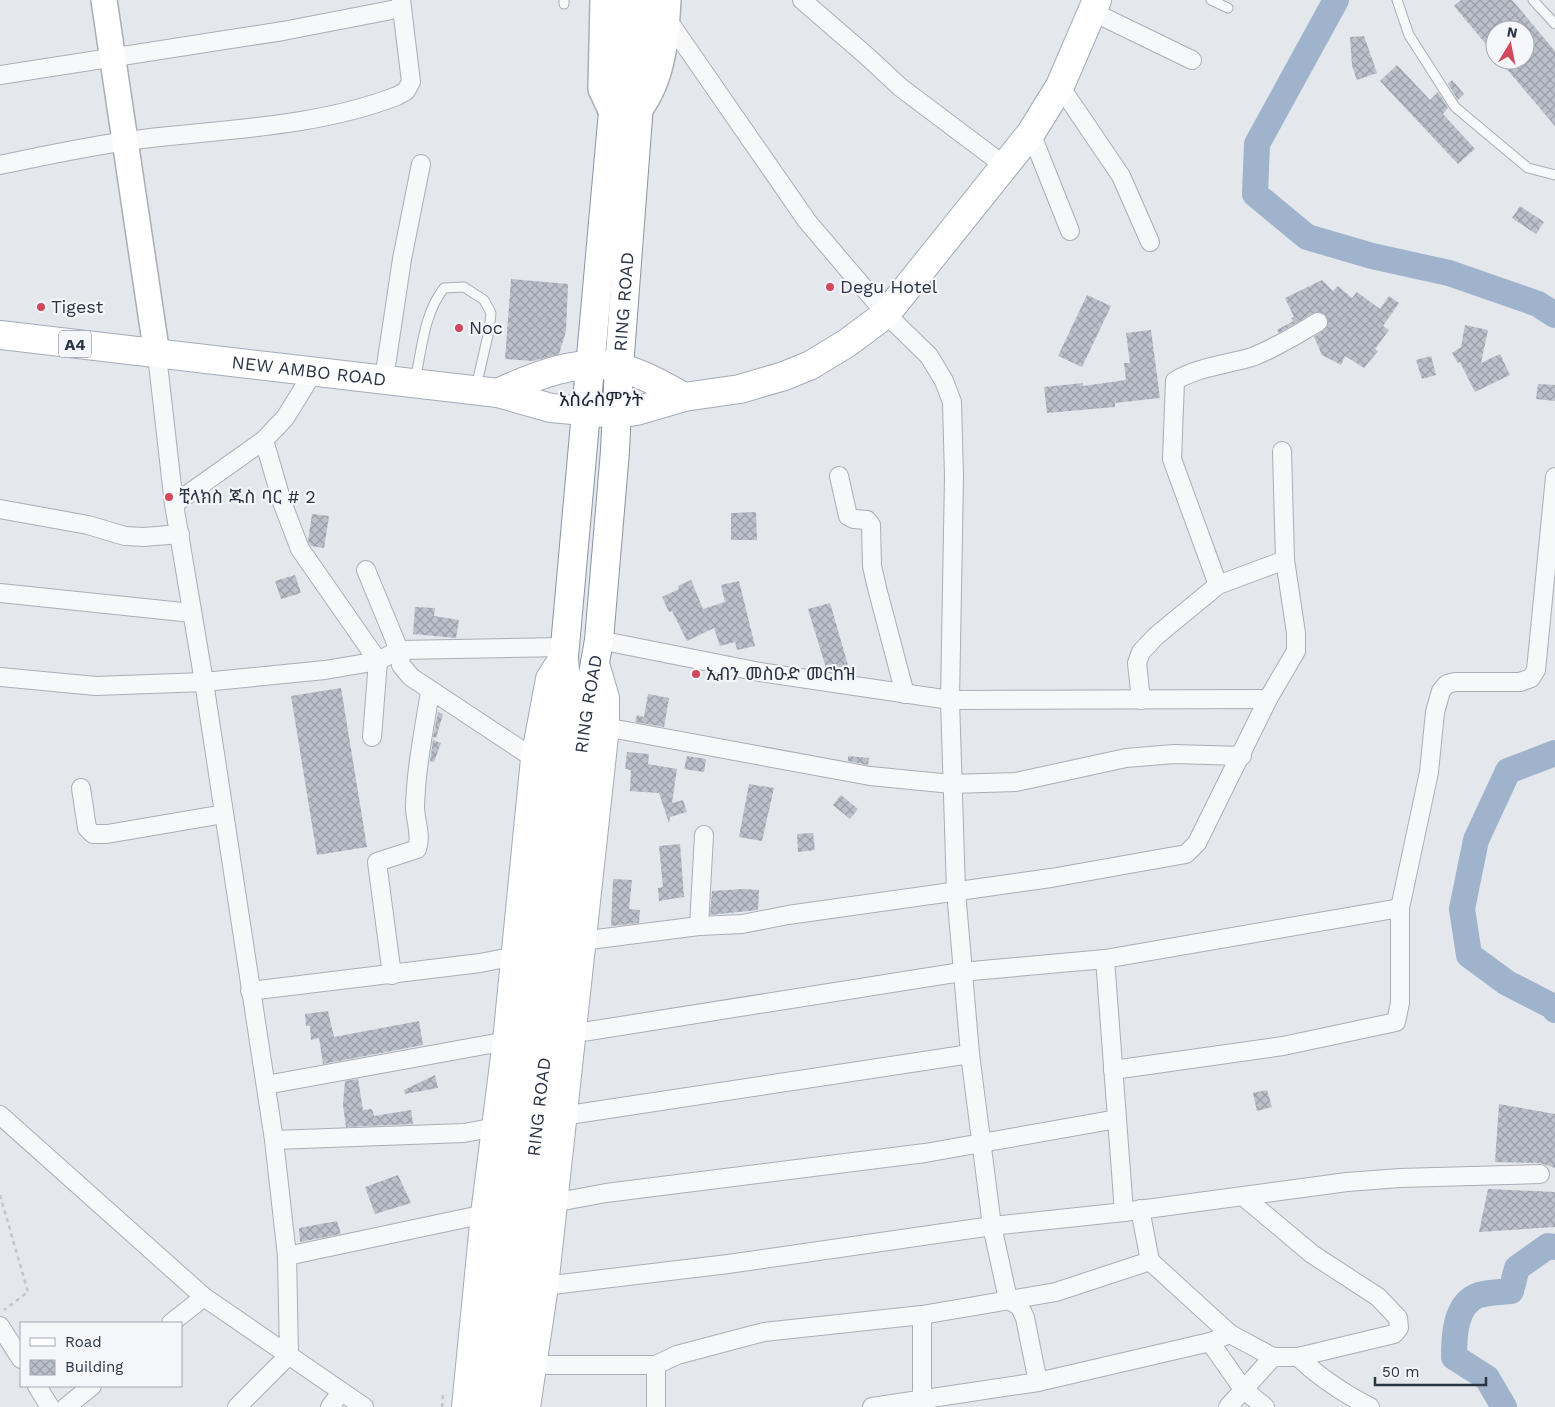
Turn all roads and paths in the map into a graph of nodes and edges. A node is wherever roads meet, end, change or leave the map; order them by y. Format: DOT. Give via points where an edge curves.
graph roads {
  1 [pos="104,0"];
  2 [pos="603,0"];
  3 [pos="623,0"];
  4 [pos="647,0"];
  5 [pos="802,0"];
  6 [pos="1211,0"];
  7 [pos="1397,0"];
  8 [pos="1533,0"];
  9 [pos="401,4"];
  10 [pos="1095,6"];
  11 [pos="1228,8"];
  12 [pos="668,10"];
  13 [pos="1555,24"];
  14 [pos="114,56"];
  15 [pos="1192,60"];
  16 [pos="0,75"];
  17 [pos="1060,86"];
  18 [pos="640,109"];
  19 [pos="614,117"];
  20 [pos="1031,134"];
  21 [pos="127,141"];
  22 [pos="421,164"];
  23 [pos="0,165"];
  24 [pos="1005,166"];
  25 [pos="1555,175"];
  26 [pos="1070,231"];
  27 [pos="1150,242"];
  28 [pos="886,314"];
  29 [pos="1318,322"];
  30 [pos="0,335"];
  31 [pos="157,354"];
  32 [pos="591,365"];
  33 [pos="619,367"];
  34 [pos="314,371"];
  35 [pos="384,380"];
  36 [pos="414,383"];
  37 [pos="487,392"];
  38 [pos="684,397"];
  39 [pos="585,412"];
  40 [pos="616,414"];
  41 [pos="264,440"];
  42 [pos="1282,451"];
  43 [pos="839,476"];
  44 [pos="1555,477"];
  45 [pos="174,504"];
  46 [pos="0,509"];
  47 [pos="180,534"];
  48 [pos="1285,560"];
  49 [pos="366,570"];
  50 [pos="1218,585"];
  51 [pos="0,592"];
  52 [pos="192,613"];
  53 [pos="399,650"];
  54 [pos="564,652"];
  55 [pos="597,652"];
  56 [pos="378,661"];
  57 [pos="0,677"];
  58 [pos="204,682"];
  59 [pos="430,692"];
  60 [pos="906,694"];
  61 [pos="950,700"];
  62 [pos="1141,700"];
  63 [pos="1268,700"];
  64 [pos="605,727"];
  65 [pos="372,737"];
  66 [pos="1242,756"];
  67 [pos="535,759"];
  68 [pos="952,784"];
  69 [pos="81,788"];
  70 [pos="224,814"];
  71 [pos="704,835"];
  72 [pos="956,890"];
  73 [pos="1400,908"];
  74 [pos="699,926"];
  75 [pos="581,941"];
  76 [pos="516,956"];
  77 [pos="1105,959"];
  78 [pos="961,972"];
  79 [pos="392,975"];
  80 [pos="250,991"];
  81 [pos="570,1034"];
  82 [pos="507,1041"];
  83 [pos="970,1054"];
  84 [pos="1113,1070"];
  85 [pos="266,1085"];
  86 [pos="0,1115"];
  87 [pos="562,1116"];
  88 [pos="1117,1119"];
  89 [pos="496,1128"];
  90 [pos="274,1140"];
  91 [pos="981,1144"];
  92 [pos="1540,1174"];
  93 [pos="0,1195"];
  94 [pos="1244,1197"];
  95 [pos="552,1203"];
  96 [pos="1132,1210"];
  97 [pos="485,1214"];
  98 [pos="992,1226"];
  99 [pos="287,1256"];
  100 [pos="1150,1261"];
  101 [pos="544,1286"];
  102 [pos="204,1298"];
  103 [pos="1008,1299"];
  104 [pos="0,1314"];
  105 [pos="922,1315"];
  106 [pos="172,1322"];
  107 [pos="0,1326"];
  108 [pos="1230,1334"];
  109 [pos="1210,1342"];
  110 [pos="290,1355"];
  111 [pos="20,1357"];
  112 [pos="1273,1357"];
  113 [pos="1298,1357"];
  114 [pos="532,1365"];
  115 [pos="656,1365"];
  116 [pos="1038,1382"];
  117 [pos="39,1387"];
  118 [pos="91,1387"];
  119 [pos="1243,1389"];
  120 [pos="341,1392"];
  121 [pos="922,1404"];
  122 [pos="50,1407"];
  123 [pos="66,1407"];
  124 [pos="237,1407"];
  125 [pos="330,1407"];
  126 [pos="364,1407"];
  127 [pos="466,1407"];
  128 [pos="485,1407"];
  129 [pos="505,1407"];
  130 [pos="526,1407"];
  131 [pos="656,1407"];
  132 [pos="872,1407"];
  133 [pos="1228,1407"];
  134 [pos="1265,1407"];
  135 [pos="1370,1407"];
  1 -- 14 [label="street"];
  2 -- 19 [label="street" via="601,89"];
  3 -- 19 [label="main road, RING ROAD"];
  4 -- 18 [label="main road, RING ROAD"];
  5 -- 24 [label="street" via="900,87"];
  6 -- 11 [label="lane"];
  7 -- 25 [label="lane" via="1408,36 1455,107 1528,168"];
  8 -- 13 [label="lane"];
  9 -- 14 [label="street" via="283,31"];
  9 -- 21 [label="street" via="411,82 406,91 397,96 321,117 258,128"];
  10 -- 15 [label="street"];
  10 -- 17 [label="main road, NEW AMBO ROAD"];
  12 -- 18 [label="street" via="657,79"];
  12 -- 28 [label="street" via="807,222"];
  14 -- 16 [label="street"];
  14 -- 21 [label="street"];
  17 -- 20 [label="main road, NEW AMBO ROAD"];
  17 -- 27 [label="street" via="1121,176"];
  18 -- 33 [label="main road, RING ROAD"];
  19 -- 32 [label="main road, RING ROAD"];
  20 -- 24 [label="main road, NEW AMBO ROAD"];
  20 -- 26 [label="street"];
  21 -- 23 [label="street"];
  21 -- 31 [label="street"];
  22 -- 35 [label="street" via="402,259"];
  24 -- 28 [label="main road, NEW AMBO ROAD"];
  28 -- 38 [label="main road, NEW AMBO ROAD" via="811,365 740,389"];
  28 -- 61 [label="street" via="929,356 952,402"];
  29 -- 50 [label="street" via="1280,346 1182,376 1175,381 1172,459"];
  30 -- 31 [label="main road, NEW AMBO ROAD / A4"];
  31 -- 34 [label="main road, NEW AMBO ROAD / A4"];
  31 -- 45 [label="street"];
  32 -- 33 [label="main road"];
  32 -- 37 [label="main road" via="549,373"];
  32 -- 39 [label="main road, RING ROAD"];
  33 -- 38 [label="main road"];
  33 -- 40 [label="main road, RING ROAD"];
  34 -- 35 [label="main road, NEW AMBO ROAD / A4"];
  34 -- 41 [label="street" via="285,418"];
  35 -- 36 [label="main road, NEW AMBO ROAD / A4"];
  36 -- 37 [label="main road, NEW AMBO ROAD / A4"];
  36 -- 37 [label="lane" via="435,299 444,288 464,287 484,300 491,313"];
  37 -- 39 [label="main road, NEW AMBO ROAD / A4" via="552,408"];
  38 -- 40 [label="main road, NEW AMBO ROAD"];
  39 -- 40 [label="main road, NEW AMBO ROAD / A4"];
  39 -- 54 [label="main road, RING ROAD"];
  40 -- 55 [label="main road, RING ROAD"];
  41 -- 45 [label="street"];
  41 -- 56 [label="street" via="300,549"];
  42 -- 48 [label="street"];
  43 -- 60 [label="street" via="848,516 867,520 872,525 872,566"];
  44 -- 73 [label="street" via="1536,670 1531,678 1520,682 1455,682 1447,684 1441,692 1435,712 1429,772"];
  45 -- 47 [label="street"];
  46 -- 47 [label="street" via="88,525 125,536"];
  47 -- 52 [label="street"];
  48 -- 50 [label="street"];
  48 -- 63 [label="street" via="1296,651"];
  49 -- 53 [label="street"];
  50 -- 62 [label="street" via="1141,652 1137,663"];
  51 -- 52 [label="street"];
  52 -- 58 [label="street"];
  53 -- 54 [label="street"];
  53 -- 56 [label="street"];
  53 -- 59 [label="street" via="401,665 411,678"];
  54 -- 67 [label="main road" via="550,679"];
  54 -- 128 [label="main road, RING ROAD" via="566,685"];
  55 -- 60 [label="street"];
  55 -- 64 [label="main road" via="605,698"];
  55 -- 129 [label="main road, RING ROAD" via="569,843"];
  56 -- 58 [label="street" via="325,670"];
  56 -- 65 [label="street"];
  57 -- 58 [label="street" via="96,686"];
  58 -- 70 [label="street"];
  59 -- 67 [label="street"];
  59 -- 79 [label="street" via="415,809 420,841 417,849 377,862"];
  60 -- 61 [label="street"];
  61 -- 62 [label="street"];
  61 -- 68 [label="street"];
  62 -- 63 [label="street"];
  63 -- 66 [label="street"];
  64 -- 68 [label="street" via="870,776"];
  64 -- 75 [label="main road"];
  66 -- 68 [label="street" via="1174,754 1126,758 1016,782"];
  66 -- 72 [label="street" via="1197,843 1186,854 1051,878"];
  67 -- 76 [label="main road"];
  68 -- 72 [label="street"];
  69 -- 70 [label="street" via="87,828 93,834"];
  70 -- 80 [label="street"];
  71 -- 74 [label="street"];
  72 -- 74 [label="street" via="742,924"];
  72 -- 78 [label="street"];
  73 -- 77 [label="street"];
  73 -- 84 [label="street" via="1400,1003 1396,1022 1283,1046"];
  74 -- 75 [label="street"];
  75 -- 81 [label="main road"];
  76 -- 79 [label="street"];
  76 -- 82 [label="main road"];
  77 -- 78 [label="street"];
  77 -- 84 [label="street"];
  78 -- 81 [label="street"];
  78 -- 83 [label="street"];
  79 -- 80 [label="street"];
  80 -- 85 [label="street"];
  81 -- 87 [label="main road"];
  82 -- 85 [label="street"];
  82 -- 89 [label="main road"];
  83 -- 87 [label="street"];
  83 -- 91 [label="street"];
  84 -- 88 [label="street"];
  85 -- 90 [label="street"];
  86 -- 102 [label="street"];
  87 -- 95 [label="main road"];
  88 -- 91 [label="street"];
  88 -- 96 [label="street"];
  89 -- 90 [label="street" via="464,1133"];
  89 -- 97 [label="main road"];
  90 -- 99 [label="street"];
  91 -- 95 [label="street"];
  91 -- 98 [label="street"];
  92 -- 94 [label="street" via="1347,1182"];
  93 -- 104 [label="path" via="28,1292"];
  94 -- 96 [label="street"];
  94 -- 113 [label="street" via="1312,1254 1378,1297 1398,1318 1399,1328 1394,1334"];
  95 -- 101 [label="main road"];
  96 -- 98 [label="street"];
  96 -- 100 [label="street"];
  97 -- 99 [label="street"];
  97 -- 127 [label="main road"];
  98 -- 101 [label="street" via="728,1264"];
  98 -- 103 [label="street"];
  99 -- 110 [label="street"];
  100 -- 103 [label="street" via="1056,1292"];
  100 -- 108 [label="street"];
  101 -- 114 [label="main road"];
  102 -- 106 [label="street"];
  102 -- 110 [label="street"];
  103 -- 105 [label="street"];
  103 -- 116 [label="street" via="1020,1307 1025,1318"];
  105 -- 115 [label="street" via="764,1332 678,1355"];
  105 -- 121 [label="street"];
  107 -- 111 [label="street"];
  108 -- 109 [label="street"];
  108 -- 112 [label="street"];
  109 -- 116 [label="street"];
  109 -- 119 [label="street"];
  110 -- 120 [label="street"];
  110 -- 124 [label="street"];
  112 -- 113 [label="street"];
  112 -- 119 [label="street"];
  113 -- 135 [label="street" via="1338,1390"];
  114 -- 115 [label="street"];
  114 -- 130 [label="main road"];
  115 -- 131 [label="street"];
  116 -- 121 [label="street"];
  117 -- 122 [label="street"];
  118 -- 123 [label="street"];
  119 -- 133 [label="street"];
  119 -- 134 [label="street"];
  120 -- 125 [label="street"];
  120 -- 126 [label="street"];
  121 -- 132 [label="street"];
}
